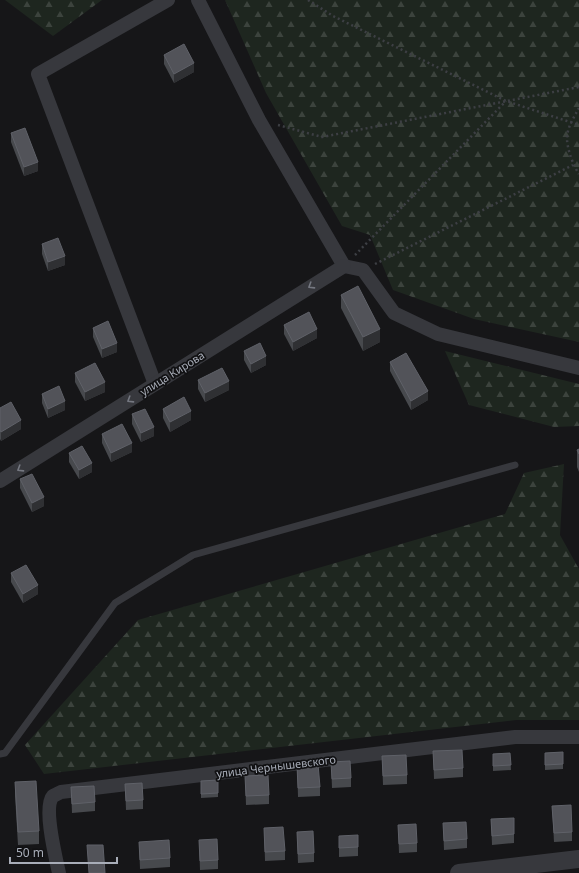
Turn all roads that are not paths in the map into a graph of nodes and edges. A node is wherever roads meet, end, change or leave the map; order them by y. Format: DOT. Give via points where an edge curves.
graph roads {
  1 [pos="168,0"];
  2 [pos="198,0"];
  3 [pos="344,266"];
  4 [pos="579,368"];
  5 [pos="155,384"];
  6 [pos="515,464"];
  7 [pos="0,481"];
  8 [pos="579,737"];
  9 [pos="0,754"];
  10 [pos="579,858"];
  11 [pos="494,871"];
  12 [pos="60,873"];
  13 [pos="459,873"];
  1 -- 5 [label="street" via="38,74"];
  2 -- 3 [label="street" via="259,120"];
  3 -- 4 [label="street" via="363,270 394,314 438,334"];
  3 -- 5 [label="street, улица Кирова, one-way"];
  5 -- 7 [label="street, улица Кирова, one-way"];
  6 -- 9 [label="lane" via="193,556 115,603 6,753"];
  8 -- 12 [label="street, улица Чернышевского" via="515,737 61,792 53,796 49,805 52,843"];
  10 -- 11 [label="street"];
  11 -- 13 [label="street"];
}
